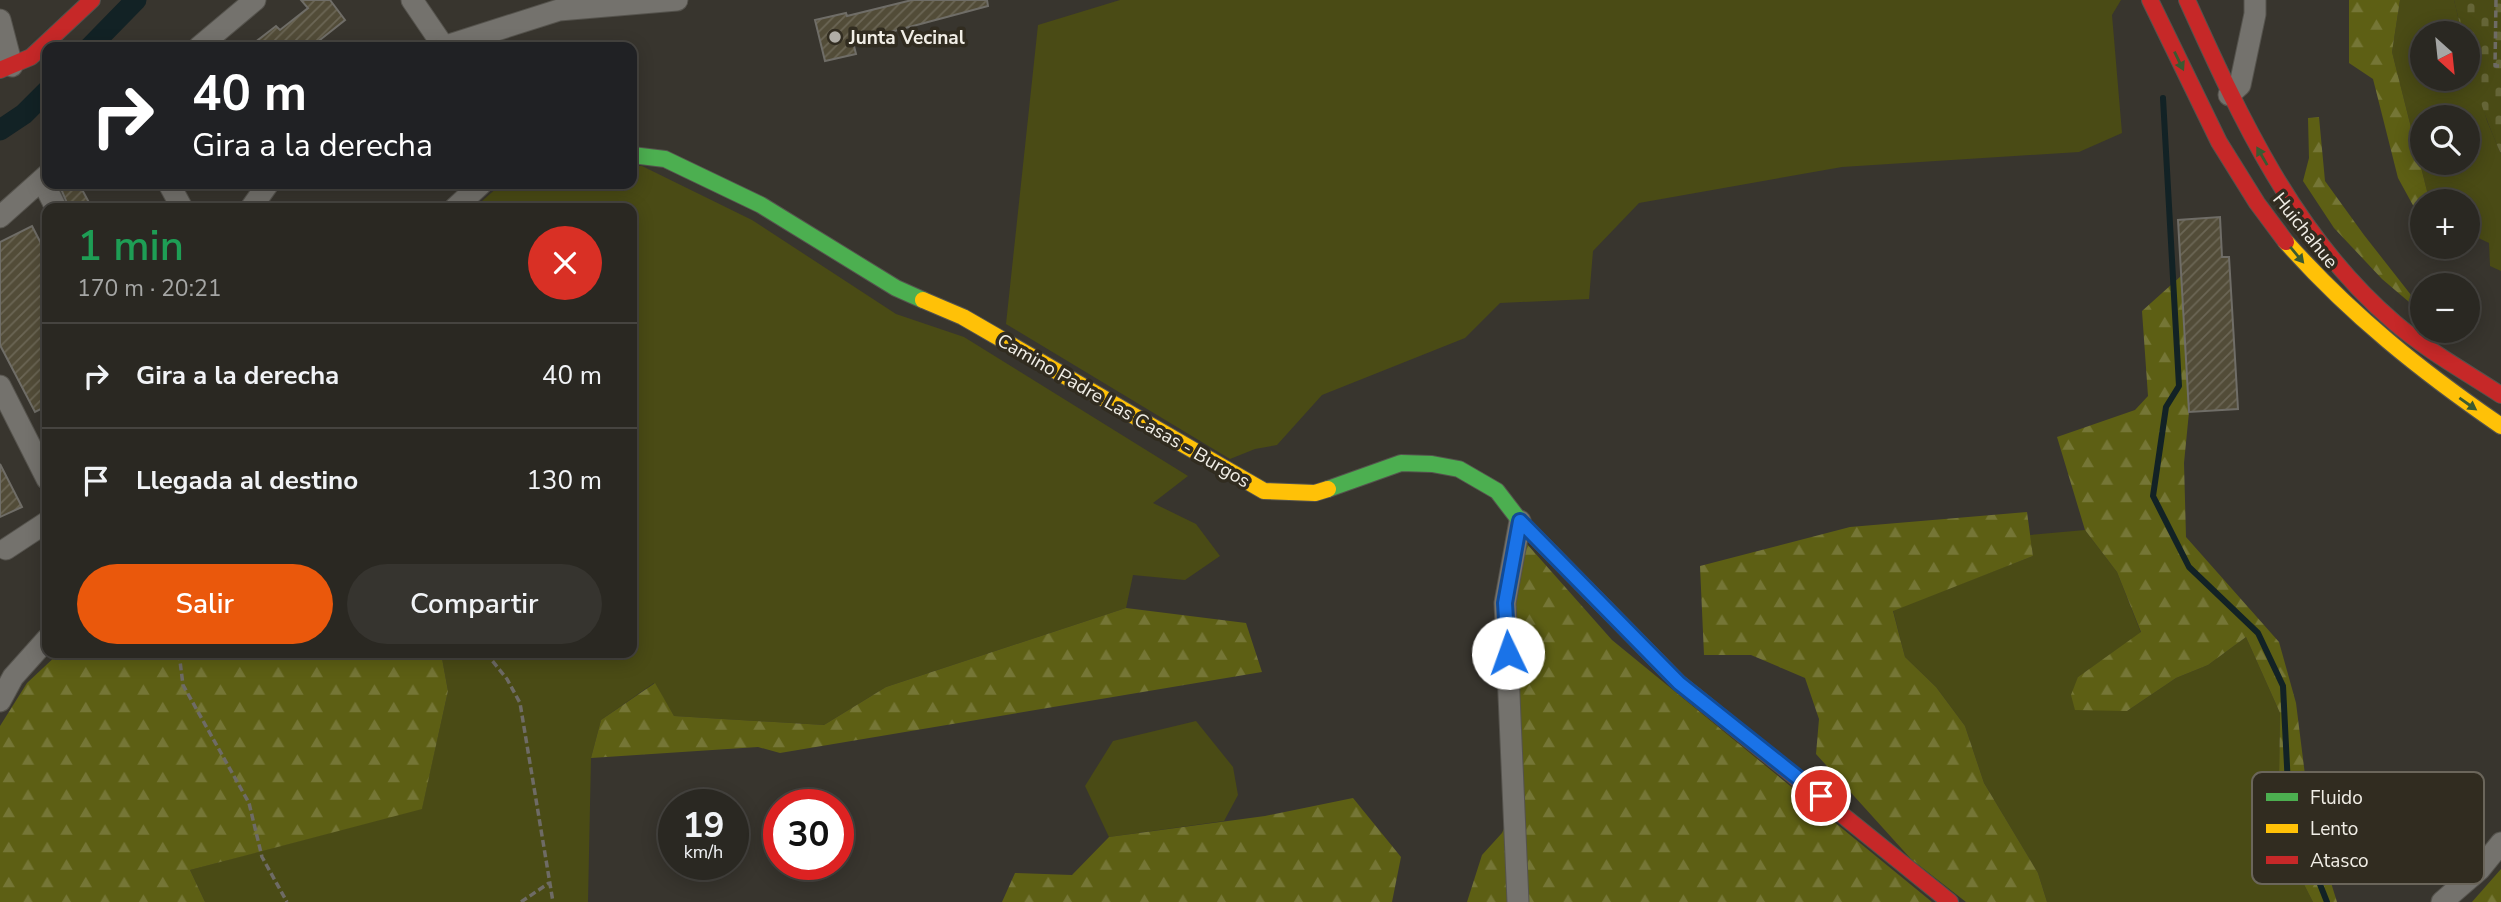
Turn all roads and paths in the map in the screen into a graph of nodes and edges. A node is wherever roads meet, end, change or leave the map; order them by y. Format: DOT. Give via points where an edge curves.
graph roads {
  1 [pos="92,0"];
  2 [pos="255,0"];
  3 [pos="412,0"];
  4 [pos="677,0"];
  5 [pos="2150,0"];
  6 [pos="2187,0"];
  7 [pos="2255,0"];
  8 [pos="2496,0"];
  9 [pos="555,5"];
  10 [pos="0,20"];
  11 [pos="47,42"];
  12 [pos="205,42"];
  13 [pos="441,42"];
  14 [pos="457,42"];
  15 [pos="42,47"];
  16 [pos="2501,66"];
  17 [pos="6,68"];
  18 [pos="2229,94"];
  19 [pos="637,156"];
  20 [pos="42,180"];
  21 [pos="476,189"];
  22 [pos="460,203"];
  23 [pos="0,217"];
  24 [pos="0,386"];
  25 [pos="2501,395"];
  26 [pos="2501,426"];
  27 [pos="42,470"];
  28 [pos="1520,521"];
  29 [pos="42,525"];
  30 [pos="6,549"];
  31 [pos="42,645"];
  32 [pos="180,658"];
  33 [pos="490,658"];
  34 [pos="0,701"];
  35 [pos="2501,843"];
  36 [pos="2484,864"];
  37 [pos="550,883"];
  38 [pos="2463,884"];
  39 [pos="286,902"];
  40 [pos="521,902"];
  41 [pos="553,902"];
  42 [pos="1518,902"];
  43 [pos="1950,902"];
  44 [pos="2442,902"];
  1 -- 11 [label="street"];
  2 -- 12 [label="street"];
  3 -- 13 [label="street"];
  4 -- 9 [label="street"];
  5 -- 26 [label="street, Huichahue, one-way" via="2231,163 2296,254 2381,339"];
  6 -- 18 [label="street, Huichahue"];
  7 -- 18 [label="street" via="2240,85"];
  8 -- 16 [label="path" via="2495,66"];
  9 -- 14 [label="street"];
  10 -- 17 [label="street"];
  15 -- 17 [label="street"];
  25 -- 18 [label="street, Huichahue, one-way" via="2396,323 2363,292 2305,224"];
  19 -- 28 [label="street, Camino Padre Las Casas - Burgos" via="665,159 761,205 896,288 963,317 1264,491 1315,494 1401,463 1432,464 1459,469 1497,491"];
  20 -- 23 [label="street"];
  21 -- 22 [label="street"];
  24 -- 27 [label="street"];
  28 -- 42 [label="street" via="1505,603"];
  28 -- 43 [label="street, Camino Padre Las Casas - Burgos" via="1679,683"];
  29 -- 30 [label="street"];
  31 -- 34 [label="street" via="13,677"];
  32 -- 39 [label="path" via="183,685 248,803 262,856"];
  33 -- 37 [label="path" via="520,703"];
  35 -- 36 [label="street"];
  37 -- 40 [label="path"];
  37 -- 41 [label="path"];
  38 -- 44 [label="street"];
}
